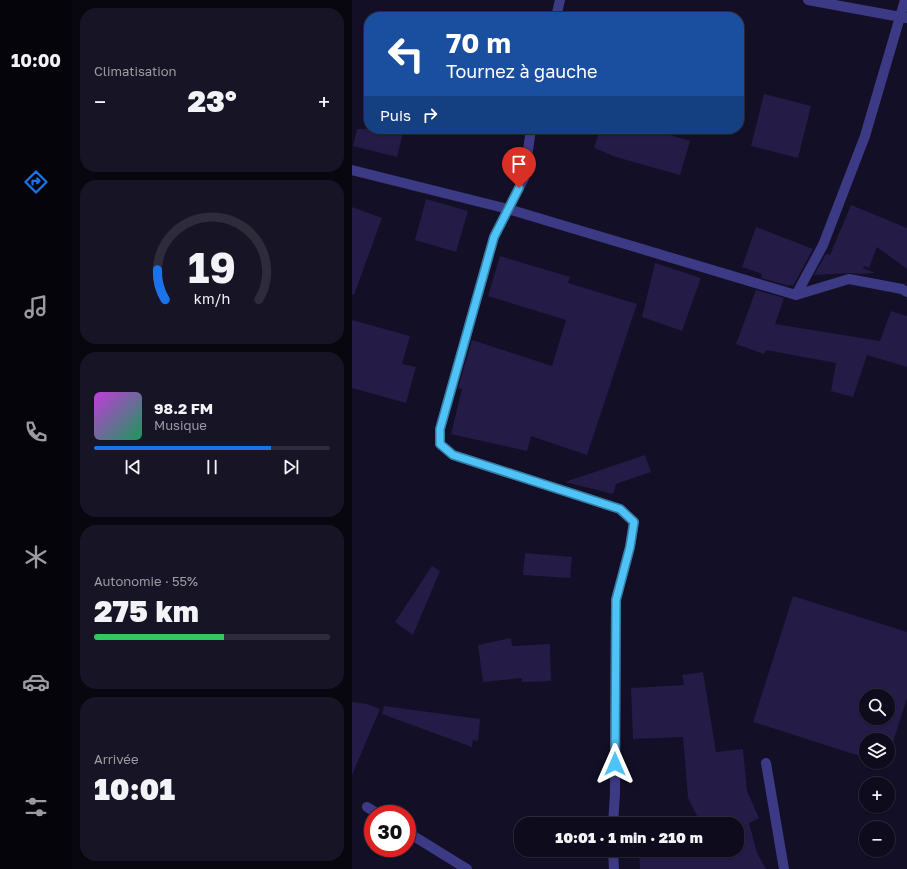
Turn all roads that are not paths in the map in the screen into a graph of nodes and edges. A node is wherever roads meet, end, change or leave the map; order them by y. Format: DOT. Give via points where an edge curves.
graph roads {
  1 [pos="560,0"];
  2 [pos="808,0"];
  3 [pos="905,0"];
  4 [pos="557,12"];
  5 [pos="904,17"];
  6 [pos="530,134"];
  7 [pos="352,170"];
  8 [pos="508,209"];
  9 [pos="907,292"];
  10 [pos="796,295"];
  11 [pos="766,763"];
  12 [pos="613,817"];
  13 [pos="416,838"];
  14 [pos="613,857"];
  15 [pos="467,869"];
  16 [pos="614,869"];
  17 [pos="784,869"];
  1 -- 4 [label="street"];
  2 -- 5 [label="street"];
  3 -- 5 [label="street"];
  5 -- 10 [label="street" via="865,136 822,245"];
  6 -- 8 [label="street" via="524,178"];
  7 -- 8 [label="street"];
  8 -- 10 [label="street"];
  8 -- 12 [label="street" via="494,237 440,429 440,444 453,455 620,509 634,522 616,600"];
  9 -- 10 [label="street" via="849,278"];
  11 -- 17 [label="street"];
  13 -- 15 [label="street"];
  14 -- 16 [label="street"];
}
